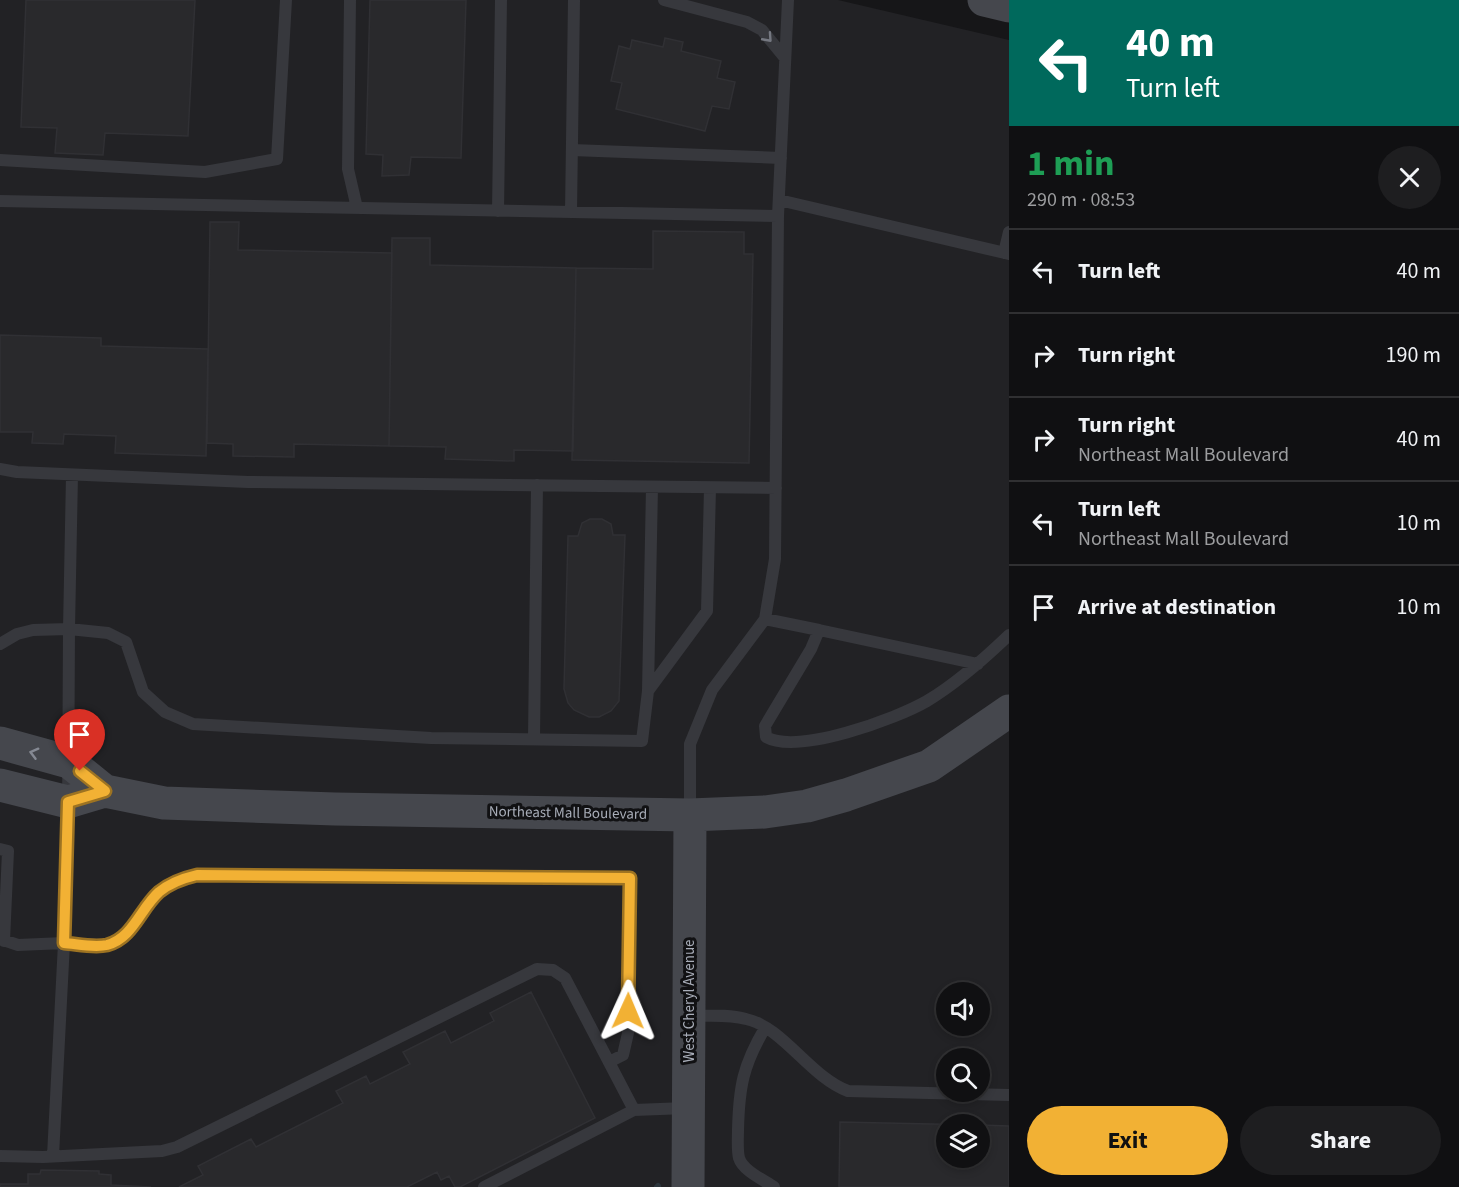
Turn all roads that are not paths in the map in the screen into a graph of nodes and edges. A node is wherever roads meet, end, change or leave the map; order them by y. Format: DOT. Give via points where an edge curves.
graph roads {
  1 [pos="286,0"];
  2 [pos="350,0"];
  3 [pos="501,0"];
  4 [pos="574,0"];
  5 [pos="664,0"];
  6 [pos="788,0"];
  7 [pos="984,0"];
  8 [pos="1009,6"];
  9 [pos="785,57"];
  10 [pos="572,150"];
  11 [pos="781,158"];
  12 [pos="0,160"];
  13 [pos="779,200"];
  14 [pos="0,201"];
  15 [pos="357,208"];
  16 [pos="498,211"];
  17 [pos="571,212"];
  18 [pos="778,216"];
  19 [pos="1009,232"];
  20 [pos="1007,253"];
  21 [pos="0,469"];
  22 [pos="72,475"];
  23 [pos="537,485"];
  24 [pos="652,487"];
  25 [pos="710,488"];
  26 [pos="776,489"];
  27 [pos="765,619"];
  28 [pos="69,629"];
  29 [pos="819,630"];
  30 [pos="1009,635"];
  31 [pos="0,644"];
  32 [pos="978,663"];
  33 [pos="648,690"];
  34 [pos="1009,711"];
  35 [pos="534,739"];
  36 [pos="0,743"];
  37 [pos="69,762"];
  38 [pos="0,785"];
  39 [pos="105,791"];
  40 [pos="68,802"];
  41 [pos="690,815"];
  42 [pos="0,849"];
  43 [pos="2,940"];
  44 [pos="64,943"];
  45 [pos="688,1016"];
  46 [pos="765,1028"];
  47 [pos="609,1062"];
  48 [pos="1009,1095"];
  49 [pos="688,1107"];
  50 [pos="634,1110"];
  51 [pos="0,1156"];
  52 [pos="53,1156"];
  53 [pos="484,1187"];
  54 [pos="688,1187"];
  55 [pos="774,1187"];
  1 -- 12 [label="lane" via="277,159 205,172"];
  2 -- 15 [label="lane" via="348,169"];
  3 -- 16 [label="lane"];
  4 -- 10 [label="lane"];
  5 -- 9 [label="lane, one-way" via="747,22 762,30"];
  6 -- 9 [label="lane"];
  7 -- 8 [label="street"];
  9 -- 11 [label="lane"];
  10 -- 11 [label="lane"];
  10 -- 17 [label="lane"];
  11 -- 13 [label="lane"];
  13 -- 18 [label="lane"];
  13 -- 20 [label="lane"];
  14 -- 15 [label="lane"];
  15 -- 16 [label="lane"];
  16 -- 17 [label="lane"];
  17 -- 18 [label="lane"];
  18 -- 26 [label="lane"];
  19 -- 20 [label="lane"];
  21 -- 22 [label="lane"];
  22 -- 23 [label="lane" via="248,482"];
  22 -- 28 [label="lane"];
  23 -- 24 [label="lane"];
  23 -- 35 [label="lane"];
  24 -- 25 [label="lane"];
  24 -- 33 [label="lane"];
  25 -- 26 [label="lane"];
  25 -- 33 [label="lane" via="707,611"];
  26 -- 27 [label="lane" via="775,559"];
  27 -- 29 [label="lane"];
  27 -- 41 [label="lane" via="712,690 690,744"];
  28 -- 31 [label="lane" via="33,630"];
  28 -- 35 [label="lane" via="108,633 126,642 143,692 165,712 193,724 431,738"];
  28 -- 37 [label="lane"];
  29 -- 32 [label="lane"];
  29 -- 32 [label="lane" via="765,726 766,737 774,742 829,738 878,722 926,701"];
  30 -- 32 [label="lane"];
  33 -- 35 [label="lane" via="642,741"];
  34 -- 41 [label="street, Northeast Mall Boulevard" via="928,766 846,795 765,812"];
  37 -- 36 [label="street, Northeast Mall Boulevard, one-way"];
  37 -- 39 [label="street, Northeast Mall Boulevard"];
  37 -- 40 [label="lane"];
  38 -- 40 [label="street"];
  39 -- 40 [label="street, Northeast Mall Boulevard"];
  39 -- 41 [label="street, Northeast Mall Boulevard" via="164,803 335,810"];
  40 -- 44 [label="lane"];
  41 -- 45 [label="street, West Cheryl Avenue"];
  42 -- 43 [label="lane" via="8,851"];
  43 -- 44 [label="lane" via="18,945"];
  44 -- 47 [label="lane" via="105,945 125,937 160,892 181,879 197,875 630,878 628,1033 623,1055"];
  44 -- 52 [label="lane"];
  45 -- 46 [label="lane" via="748,1019"];
  45 -- 49 [label="street, West Cheryl Avenue"];
  46 -- 48 [label="lane" via="824,1078 848,1091"];
  46 -- 55 [label="lane" via="742,1080 739,1158 746,1168"];
  47 -- 50 [label="lane"];
  47 -- 52 [label="lane" via="565,978 553,970 537,969 177,1147"];
  49 -- 50 [label="lane"];
  49 -- 54 [label="street, West Cheryl Avenue"];
  50 -- 53 [label="lane"];
  51 -- 52 [label="lane"];
}
